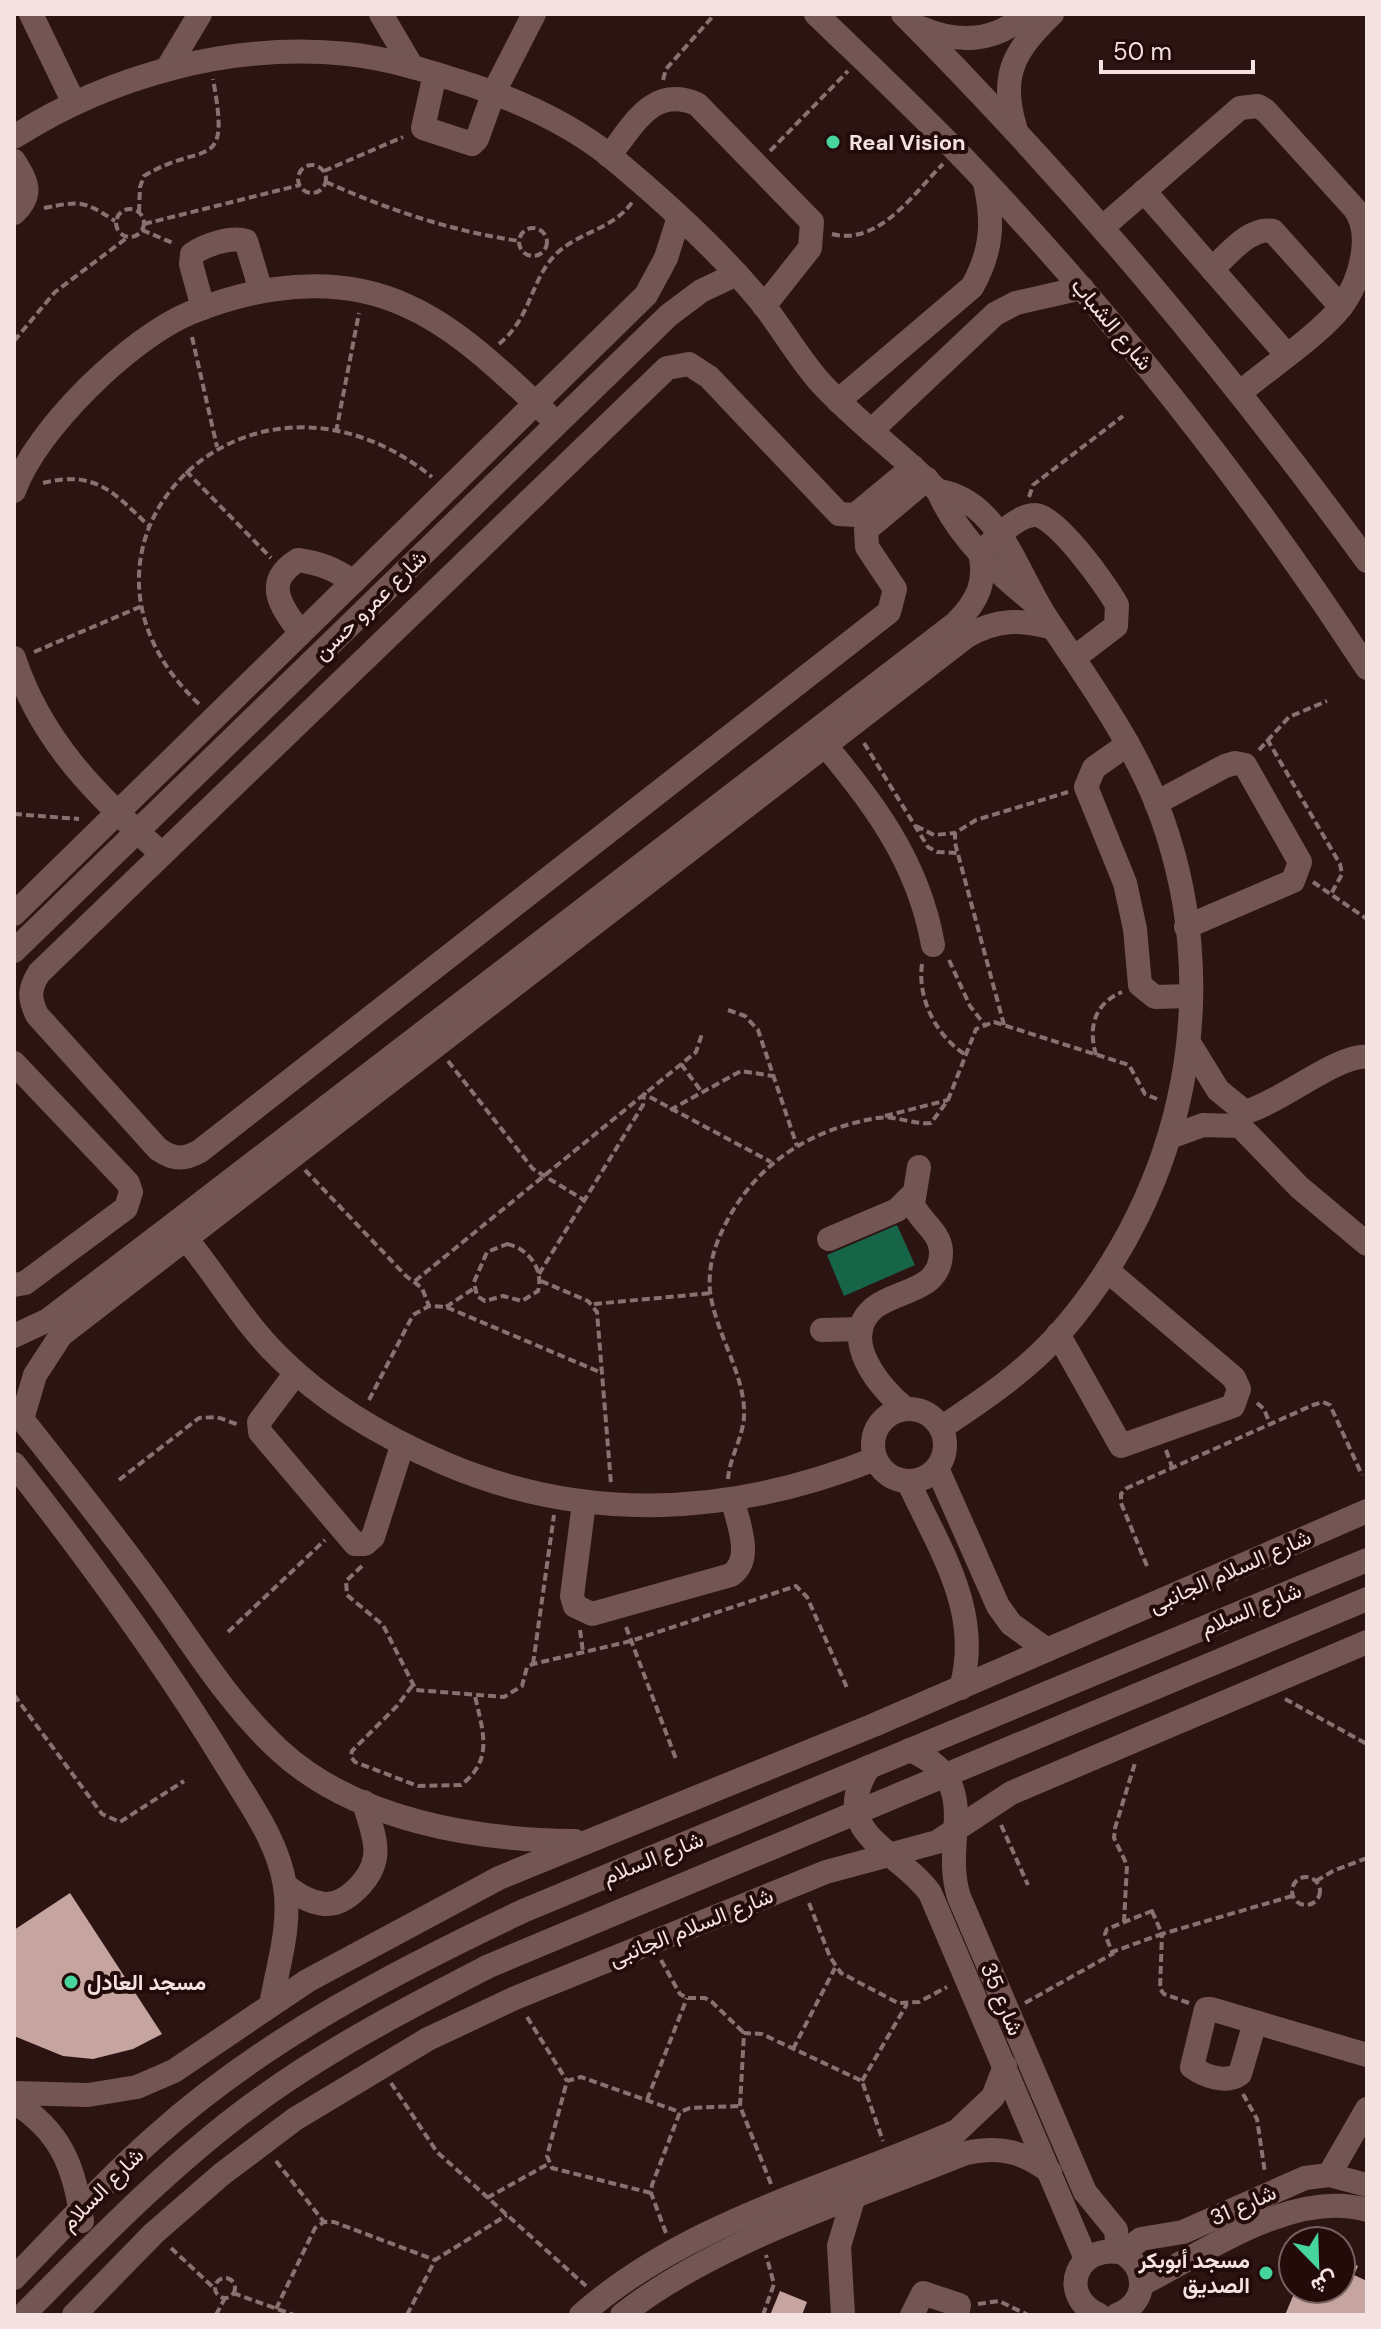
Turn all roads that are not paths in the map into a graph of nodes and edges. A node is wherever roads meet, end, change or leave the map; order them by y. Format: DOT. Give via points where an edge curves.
graph roads {
  1 [pos="31,14"];
  2 [pos="200,14"];
  3 [pos="381,14"];
  4 [pos="534,14"];
  5 [pos="816,14"];
  6 [pos="1026,14"];
  7 [pos="1052,14"];
  8 [pos="908,20"];
  9 [pos="411,65"];
  10 [pos="167,69"];
  11 [pos="435,74"];
  12 [pos="494,92"];
  13 [pos="74,103"];
  14 [pos="1015,127"];
  15 [pos="14,137"];
  16 [pos="609,156"];
  17 [pos="14,161"];
  18 [pos="985,180"];
  19 [pos="1144,191"];
  20 [pos="20,206"];
  21 [pos="679,217"];
  22 [pos="1103,227"];
  23 [pos="1212,269"];
  24 [pos="737,274"];
  25 [pos="1082,288"];
  26 [pos="261,291"];
  27 [pos="764,306"];
  28 [pos="1341,307"];
  29 [pos="195,311"];
  30 [pos="1286,354"];
  31 [pos="1241,392"];
  32 [pos="838,401"];
  33 [pos="535,403"];
  34 [pos="558,424"];
  35 [pos="871,431"];
  36 [pos="926,479"];
  37 [pos="15,487"];
  38 [pos="1000,536"];
  39 [pos="980,553"];
  40 [pos="1367,561"];
  41 [pos="353,582"];
  42 [pos="1037,605"];
  43 [pos="327,607"];
  44 [pos="348,626"];
  45 [pos="1053,628"];
  46 [pos="300,632"];
  47 [pos="1074,658"];
  48 [pos="14,659"];
  49 [pos="1367,668"];
  50 [pos="820,739"];
  51 [pos="1128,744"];
  52 [pos="1156,803"];
  53 [pos="112,817"];
  54 [pos="137,831"];
  55 [pos="162,854"];
  56 [pos="14,914"];
  57 [pos="1186,927"];
  58 [pos="558,939"];
  59 [pos="933,945"];
  60 [pos="14,951"];
  61 [pos="1191,996"];
  62 [pos="1191,1046"];
  63 [pos="1367,1057"];
  64 [pos="14,1063"];
  65 [pos="366,1087"];
  66 [pos="1242,1119"];
  67 [pos="1170,1137"];
  68 [pos="919,1167"];
  69 [pos="916,1207"];
  70 [pos="181,1232"];
  71 [pos="829,1239"];
  72 [pos="1367,1244"];
  73 [pos="1108,1271"];
  74 [pos="14,1285"];
  75 [pos="54,1327"];
  76 [pos="861,1329"];
  77 [pos="822,1330"];
  78 [pos="1058,1334"];
  79 [pos="14,1336"];
  80 [pos="296,1373"];
  81 [pos="906,1409"];
  82 [pos="18,1414"];
  83 [pos="941,1428"];
  84 [pos="402,1446"];
  85 [pos="875,1459"];
  86 [pos="14,1464"];
  87 [pos="937,1468"];
  88 [pos="908,1481"];
  89 [pos="733,1501"];
  90 [pos="584,1503"];
  91 [pos="1367,1511"];
  92 [pos="1367,1560"];
  93 [pos="987,1586"];
  94 [pos="961,1597"];
  95 [pos="1367,1599"];
  96 [pos="1367,1642"];
  97 [pos="1047,1650"];
  98 [pos="961,1688"];
  99 [pos="910,1750"];
  100 [pos="869,1767"];
  101 [pos="947,1777"];
  102 [pos="364,1802"];
  103 [pos="665,1809"];
  104 [pos="857,1814"];
  105 [pos="956,1830"];
  106 [pos="705,1837"];
  107 [pos="585,1841"];
  108 [pos="894,1856"];
  109 [pos="285,1885"];
  110 [pos="268,2007"];
  111 [pos="1255,2022"];
  112 [pos="286,2040"];
  113 [pos="1367,2055"];
  114 [pos="1005,2066"];
  115 [pos="14,2093"];
  116 [pos="14,2102"];
  117 [pos="1367,2109"];
  118 [pos="1050,2172"];
  119 [pos="1329,2175"];
  120 [pos="1367,2185"];
  121 [pos="853,2199"];
  122 [pos="80,2210"];
  123 [pos="1367,2210"];
  124 [pos="803,2220"];
  125 [pos="839,2246"];
  126 [pos="86,2252"];
  127 [pos="1120,2252"];
  128 [pos="1086,2259"];
  129 [pos="14,2278"];
  130 [pos="1142,2284"];
  131 [pos="1074,2305"];
  132 [pos="958,2311"];
  133 [pos="23,2315"];
  134 [pos="74,2315"];
  135 [pos="581,2315"];
  136 [pos="622,2315"];
  137 [pos="843,2315"];
  138 [pos="912,2315"];
  139 [pos="1099,2315"];
  140 [pos="1117,2315"];
  1 -- 13 [label="street"];
  2 -- 10 [label="street"];
  3 -- 9 [label="street"];
  4 -- 12 [label="street"];
  5 -- 18 [label="street, شارع الشباب"];
  6 -- 8 [label="street" via="1010,29 972,39 942,36"];
  7 -- 14 [label="street" via="1015,57 1008,92"];
  8 -- 14 [label="street"];
  9 -- 10 [label="street" via="347,54 279,54"];
  9 -- 11 [label="street"];
  10 -- 13 [label="street"];
  11 -- 12 [label="street"];
  11 -- 12 [label="street" via="423,128 472,144"];
  12 -- 16 [label="street" via="571,129"];
  13 -- 15 [label="street"];
  14 -- 22 [label="street"];
  16 -- 21 [label="street"];
  16 -- 27 [label="street" via="650,107 667,97 697,104 812,222 810,248"];
  17 -- 20 [label="street" via="26,182"];
  18 -- 25 [label="street, شارع الشباب"];
  18 -- 32 [label="street" via="991,236 986,263 972,287"];
  19 -- 22 [label="street"];
  19 -- 23 [label="street"];
  19 -- 28 [label="street" via="1240,108 1258,106 1364,225 1365,244"];
  21 -- 24 [label="street"];
  21 -- 33 [label="street, شارع عمرو حسن" via="666,258 646,295"];
  22 -- 31 [label="street"];
  23 -- 28 [label="street" via="1251,235 1273,231"];
  23 -- 30 [label="street"];
  24 -- 27 [label="street"];
  24 -- 34 [label="street, شارع عمرو حسن" via="684,302"];
  25 -- 35 [label="street" via="1028,299 995,314"];
  25 -- 49 [label="street, شارع الشباب" via="1199,430"];
  26 -- 29 [label="street"];
  26 -- 29 [label="street" via="246,241 237,238 200,249 192,254 191,264"];
  26 -- 33 [label="street" via="364,291 427,316 482,355"];
  27 -- 32 [label="street"];
  28 -- 30 [label="street"];
  29 -- 37 [label="street" via="113,365 79,396"];
  30 -- 31 [label="street"];
  31 -- 40 [label="street"];
  32 -- 35 [label="street"];
  33 -- 34 [label="street"];
  33 -- 41 [label="street, شارع عمرو حسن"];
  34 -- 44 [label="street, شارع عمرو حسن"];
  35 -- 36 [label="street"];
  36 -- 38 [label="street" via="972,506"];
  36 -- 39 [label="street"];
  36 -- 55 [label="street" via="855,515 839,514 709,377 689,364 667,368"];
  36 -- 55 [label="street" via="866,530 867,547 895,589 889,612 186,1158 171,1158 158,1149 30,1001 39,973"];
  38 -- 39 [label="street"];
  38 -- 42 [label="street"];
  38 -- 47 [label="street" via="1033,514 1053,521 1117,605 1116,626"];
  39 -- 42 [label="street"];
  39 -- 50 [label="street" via="984,571 970,608"];
  41 -- 43 [label="street, شارع عمرو حسن"];
  41 -- 46 [label="street" via="316,562 298,560 283,570 277,583 279,597"];
  42 -- 45 [label="street"];
  43 -- 44 [label="street"];
  43 -- 46 [label="street, شارع عمرو حسن"];
  44 -- 54 [label="street, شارع عمرو حسن"];
  45 -- 47 [label="street"];
  45 -- 50 [label="street" via="1029,621 986,625 853,724"];
  46 -- 53 [label="street, شارع عمرو حسن"];
  47 -- 51 [label="street"];
  48 -- 53 [label="street" via="27,695 66,759"];
  50 -- 58 [label="street"];
  50 -- 59 [label="street" via="905,854 927,907"];
  51 -- 52 [label="street"];
  51 -- 61 [label="street" via="1094,768 1086,787 1125,883 1140,985 1155,997"];
  52 -- 57 [label="street"];
  52 -- 57 [label="street" via="1225,766 1245,765 1297,852 1293,881"];
  53 -- 54 [label="street"];
  53 -- 56 [label="street, شارع عمرو حسن"];
  54 -- 55 [label="street"];
  54 -- 60 [label="street, شارع عمرو حسن"];
  57 -- 61 [label="street"];
  58 -- 65 [label="street"];
  58 -- 65 [label="street" via="437,1046"];
  61 -- 62 [label="street"];
  62 -- 66 [label="street"];
  62 -- 67 [label="street"];
  63 -- 66 [label="street" via="1347,1058"];
  64 -- 74 [label="street" via="131,1192 126,1208 25,1283"];
  65 -- 70 [label="street"];
  65 -- 70 [label="street" via="293,1158"];
  66 -- 67 [label="street"];
  66 -- 72 [label="street" via="1299,1187"];
  67 -- 73 [label="street" via="1134,1227"];
  68 -- 69 [label="street"];
  69 -- 71 [label="street"];
  69 -- 76 [label="street" via="937,1238 938,1265 919,1289 876,1306"];
  70 -- 75 [label="street"];
  70 -- 80 [label="street" via="276,1355"];
  73 -- 78 [label="street"];
  73 -- 78 [label="street" via="1234,1378 1238,1400 1121,1446"];
  75 -- 79 [label="street"];
  75 -- 82 [label="street"];
  76 -- 77 [label="street"];
  76 -- 81 [label="street" via="860,1343 872,1374"];
  78 -- 83 [label="street" via="993,1393"];
  80 -- 84 [label="street"];
  80 -- 84 [label="street" via="259,1422 260,1432 355,1544 373,1537"];
  81 -- 83 [label="street" via="932,1417"];
  81 -- 85 [label="street" via="893,1413 875,1432"];
  82 -- 102 [label="street" via="251,1721 297,1766"];
  83 -- 87 [label="street" via="944,1455"];
  84 -- 90 [label="street" via="482,1479"];
  85 -- 88 [label="street" via="883,1471"];
  85 -- 89 [label="street" via="794,1488"];
  86 -- 109 [label="street" via="202,1725 267,1832"];
  87 -- 88 [label="street"];
  87 -- 93 [label="street"];
  88 -- 94 [label="street"];
  89 -- 90 [label="street" via="693,1506"];
  89 -- 90 [label="street" via="744,1552 739,1570 592,1614 583,1612 572,1596"];
  91 -- 97 [label="street, شارع السلام الجانبى"];
  92 -- 99 [label="street, شارع السلام"];
  93 -- 94 [label="street"];
  93 -- 97 [label="street" via="1011,1624"];
  94 -- 98 [label="street" via="969,1642"];
  95 -- 101 [label="street, شارع السلام"];
  96 -- 105 [label="street, شارع السلام الجانبى" via="991,1803"];
  97 -- 98 [label="street, شارع السلام الجانبى"];
  98 -- 103 [label="street, شارع السلام الجانبى"];
  99 -- 100 [label="street, شارع السلام"];
  99 -- 101 [label="street"];
  100 -- 104 [label="street" via="858,1789"];
  100 -- 106 [label="street, شارع السلام"];
  101 -- 104 [label="street, شارع السلام"];
  101 -- 105 [label="street, شارع 35" via="957,1803"];
  102 -- 107 [label="street" via="454,1829 541,1841"];
  102 -- 109 [label="street" via="376,1856 367,1879 349,1896 327,1904 301,1897"];
  103 -- 106 [label="street"];
  103 -- 107 [label="street, شارع السلام الجانبى"];
  104 -- 108 [label="street, شارع 35" via="870,1840"];
  104 -- 126 [label="street, شارع السلام" via="489,1966 366,2031 286,2081 200,2145"];
  105 -- 108 [label="street, شارع السلام الجانبى"];
  105 -- 127 [label="street, شارع 35" via="953,1881 1085,2192 1116,2230"];
  106 -- 112 [label="street, شارع السلام" via="462,1939"];
  107 -- 110 [label="street, شارع السلام الجانبى" via="404,1926"];
  108 -- 114 [label="street, شارع 35" via="930,1893"];
  108 -- 134 [label="street, شارع السلام الجانبى" via="801,1882 515,1998 380,2066 262,2144 154,2233"];
  109 -- 110 [label="street" via="284,1950"];
  110 -- 112 [label="street"];
  110 -- 115 [label="street, شارع السلام الجانبى" via="174,2071 137,2087 88,2095"];
  111 -- 111 [label="street" via="1206,2009 1192,2067 1233,2079 1240,2074"];
  111 -- 113 [label="street"];
  112 -- 122 [label="street, شارع السلام" via="157,2135"];
  114 -- 118 [label="street, شارع 35"];
  114 -- 135 [label="street, شارع 35" via="993,2097 957,2131 672,2249"];
  116 -- 122 [label="street" via="44,2124 67,2155"];
  117 -- 119 [label="street"];
  118 -- 121 [label="street" via="1011,2150 988,2149"];
  118 -- 128 [label="street, شارع 35"];
  119 -- 120 [label="street, شارع 31"];
  119 -- 127 [label="street, شارع 31" via="1305,2178 1183,2232 1141,2239"];
  121 -- 124 [label="street"];
  121 -- 125 [label="street"];
  122 -- 126 [label="street"];
  122 -- 129 [label="street, شارع السلام"];
  123 -- 130 [label="street, شارع 31" via="1323,2204 1292,2210"];
  124 -- 125 [label="street"];
  124 -- 136 [label="street" via="695,2267"];
  125 -- 137 [label="street"];
  126 -- 133 [label="street, شارع السلام"];
  127 -- 128 [label="street, شارع 31" via="1104,2250"];
  127 -- 130 [label="street, شارع 35" via="1137,2265"];
  128 -- 131 [label="street" via="1076,2276"];
  130 -- 140 [label="street" via="1136,2302"];
  131 -- 139 [label="street" via="1083,2304"];
  132 -- 138 [label="street" via="921,2293"];
}
